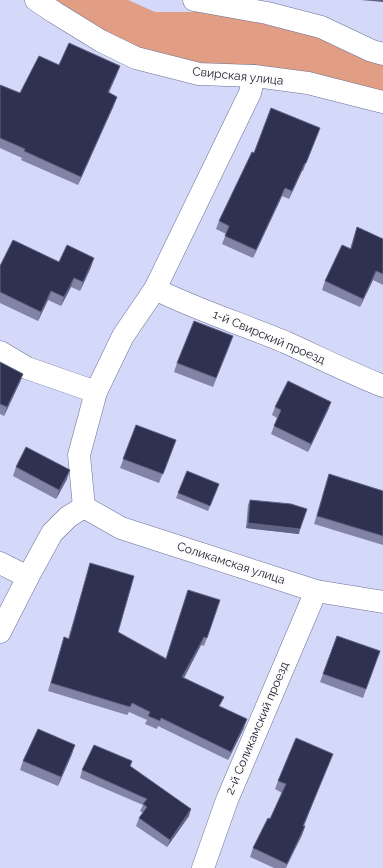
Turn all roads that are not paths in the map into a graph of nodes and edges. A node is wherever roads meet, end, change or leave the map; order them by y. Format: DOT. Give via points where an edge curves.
graph roads {
  1 [pos="36,0"];
  2 [pos="194,0"];
  3 [pos="383,54"];
  4 [pos="254,76"];
  5 [pos="383,102"];
  6 [pos="155,289"];
  7 [pos="0,352"];
  8 [pos="383,386"];
  9 [pos="96,392"];
  10 [pos="84,507"];
  11 [pos="0,563"];
  12 [pos="28,577"];
  13 [pos="316,591"];
  14 [pos="383,602"];
  15 [pos="0,632"];
  16 [pos="203,868"];
  1 -- 4 [label="street, Свирская улица" via="101,41 136,58 199,74"];
  2 -- 3 [label="street" via="267,13 322,27"];
  4 -- 5 [label="street, Свирская улица" via="308,83"];
  4 -- 6 [label="street" via="250,93"];
  6 -- 8 [label="street, 1-й Свирский проезд" via="285,342"];
  6 -- 9 [label="street" via="123,336"];
  7 -- 9 [label="street" via="27,368"];
  9 -- 10 [label="street" via="79,455"];
  10 -- 12 [label="street" via="52,533"];
  10 -- 13 [label="street, Соликамская улица" via="121,528"];
  11 -- 12 [label="street"];
  12 -- 15 [label="street"];
  13 -- 14 [label="street, Соликамская улица"];
  13 -- 16 [label="street, 2-й Соликамский проезд" via="227,800"];
}
